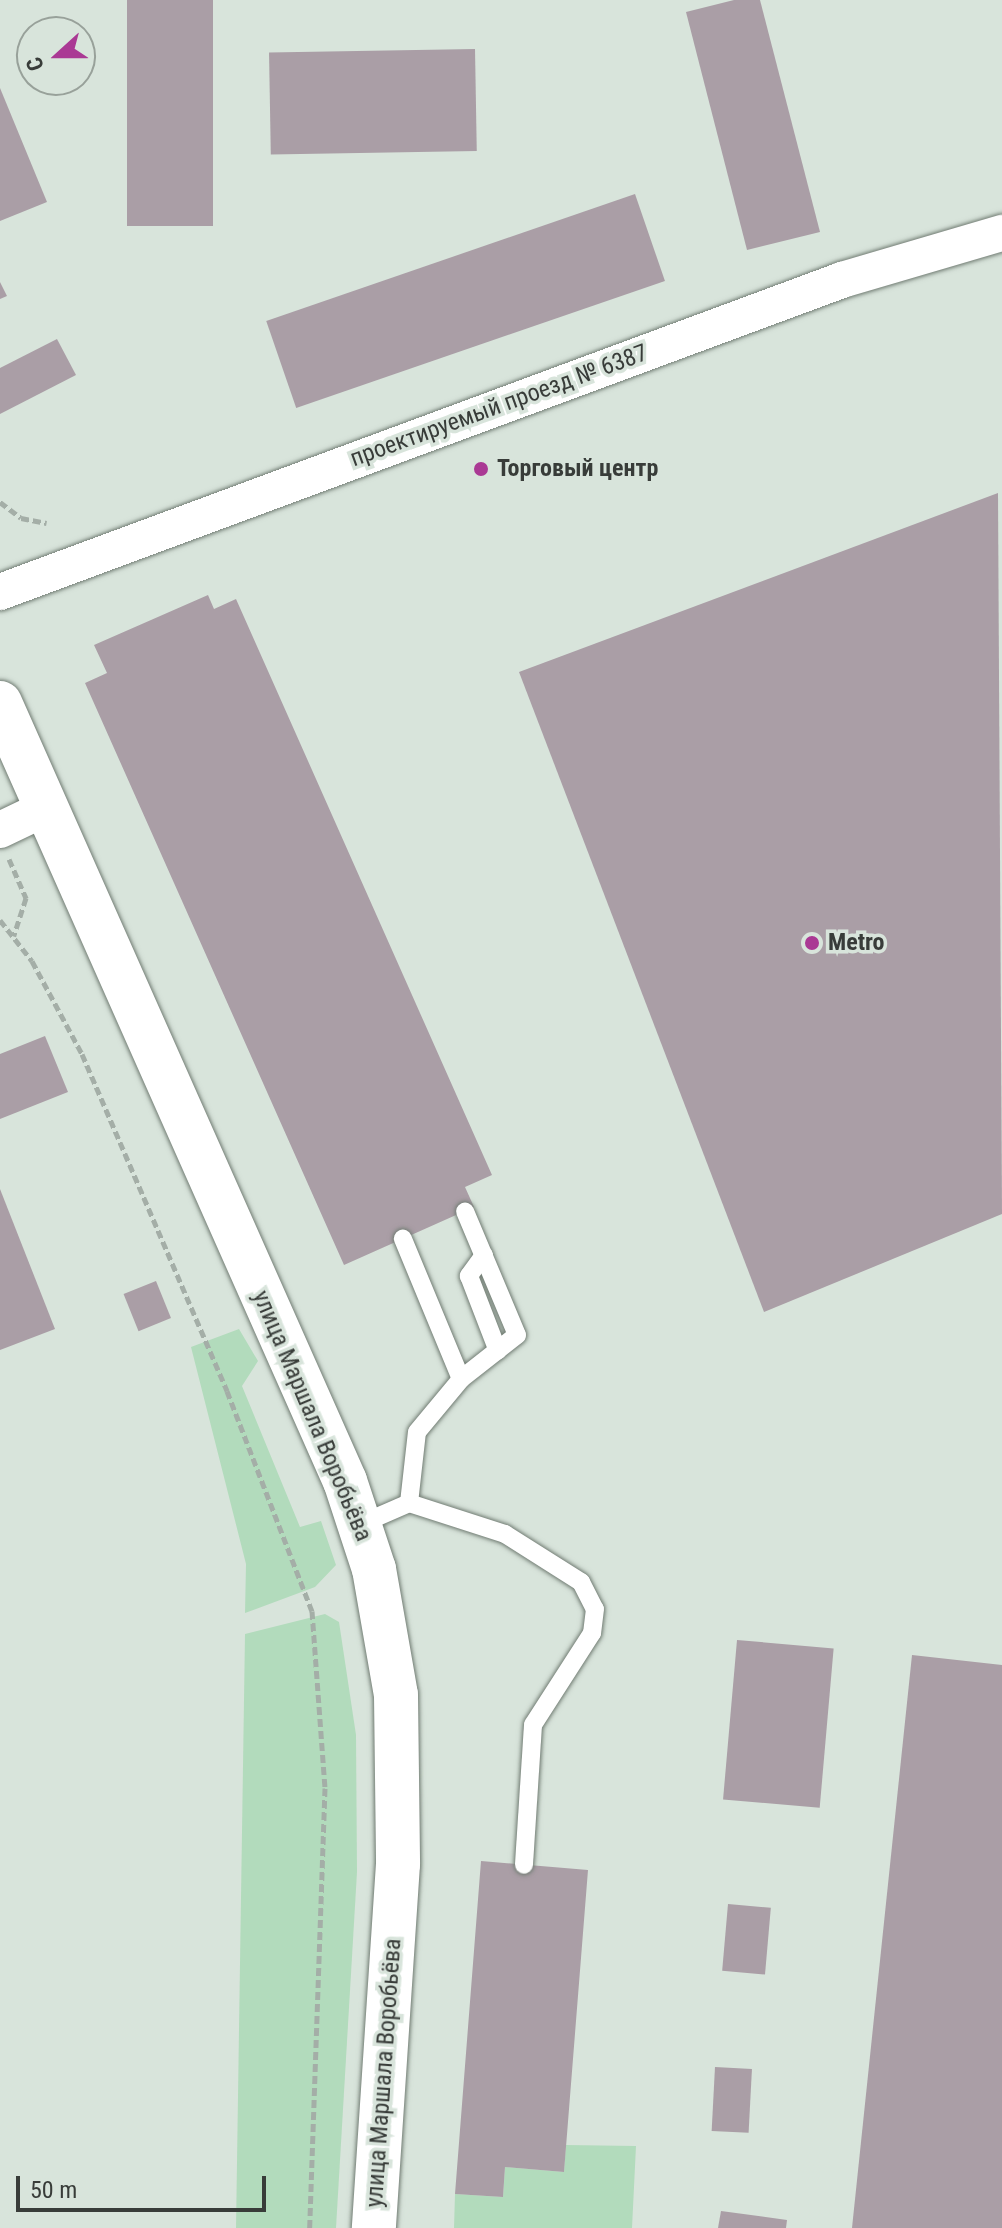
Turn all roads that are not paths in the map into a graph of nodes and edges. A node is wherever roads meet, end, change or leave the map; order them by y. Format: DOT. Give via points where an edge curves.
graph roads {
  1 [pos="1002,233"];
  2 [pos="0,592"];
  3 [pos="1,706"];
  4 [pos="46,808"];
  5 [pos="3,842"];
  6 [pos="465,1211"];
  7 [pos="403,1239"];
  8 [pos="461,1379"];
  9 [pos="409,1503"];
  10 [pos="361,1524"];
  11 [pos="524,1865"];
  12 [pos="374,2228"];
  1 -- 2 [label="street, проектируемый проезд № 6387" via="842,280"];
  3 -- 4 [label="street, улица Маршала Воробьёва"];
  4 -- 5 [label="street"];
  4 -- 10 [label="street, улица Маршала Воробьёва"];
  6 -- 8 [label="lane" via="484,1255 469,1276 498,1351"];
  7 -- 8 [label="lane"];
  8 -- 9 [label="lane" via="417,1432"];
  9 -- 10 [label="lane"];
  9 -- 11 [label="lane" via="505,1534 581,1582 595,1609 592,1633 533,1725"];
  10 -- 12 [label="street, улица Маршала Воробьёва" via="396,1695 398,1864"];
}
